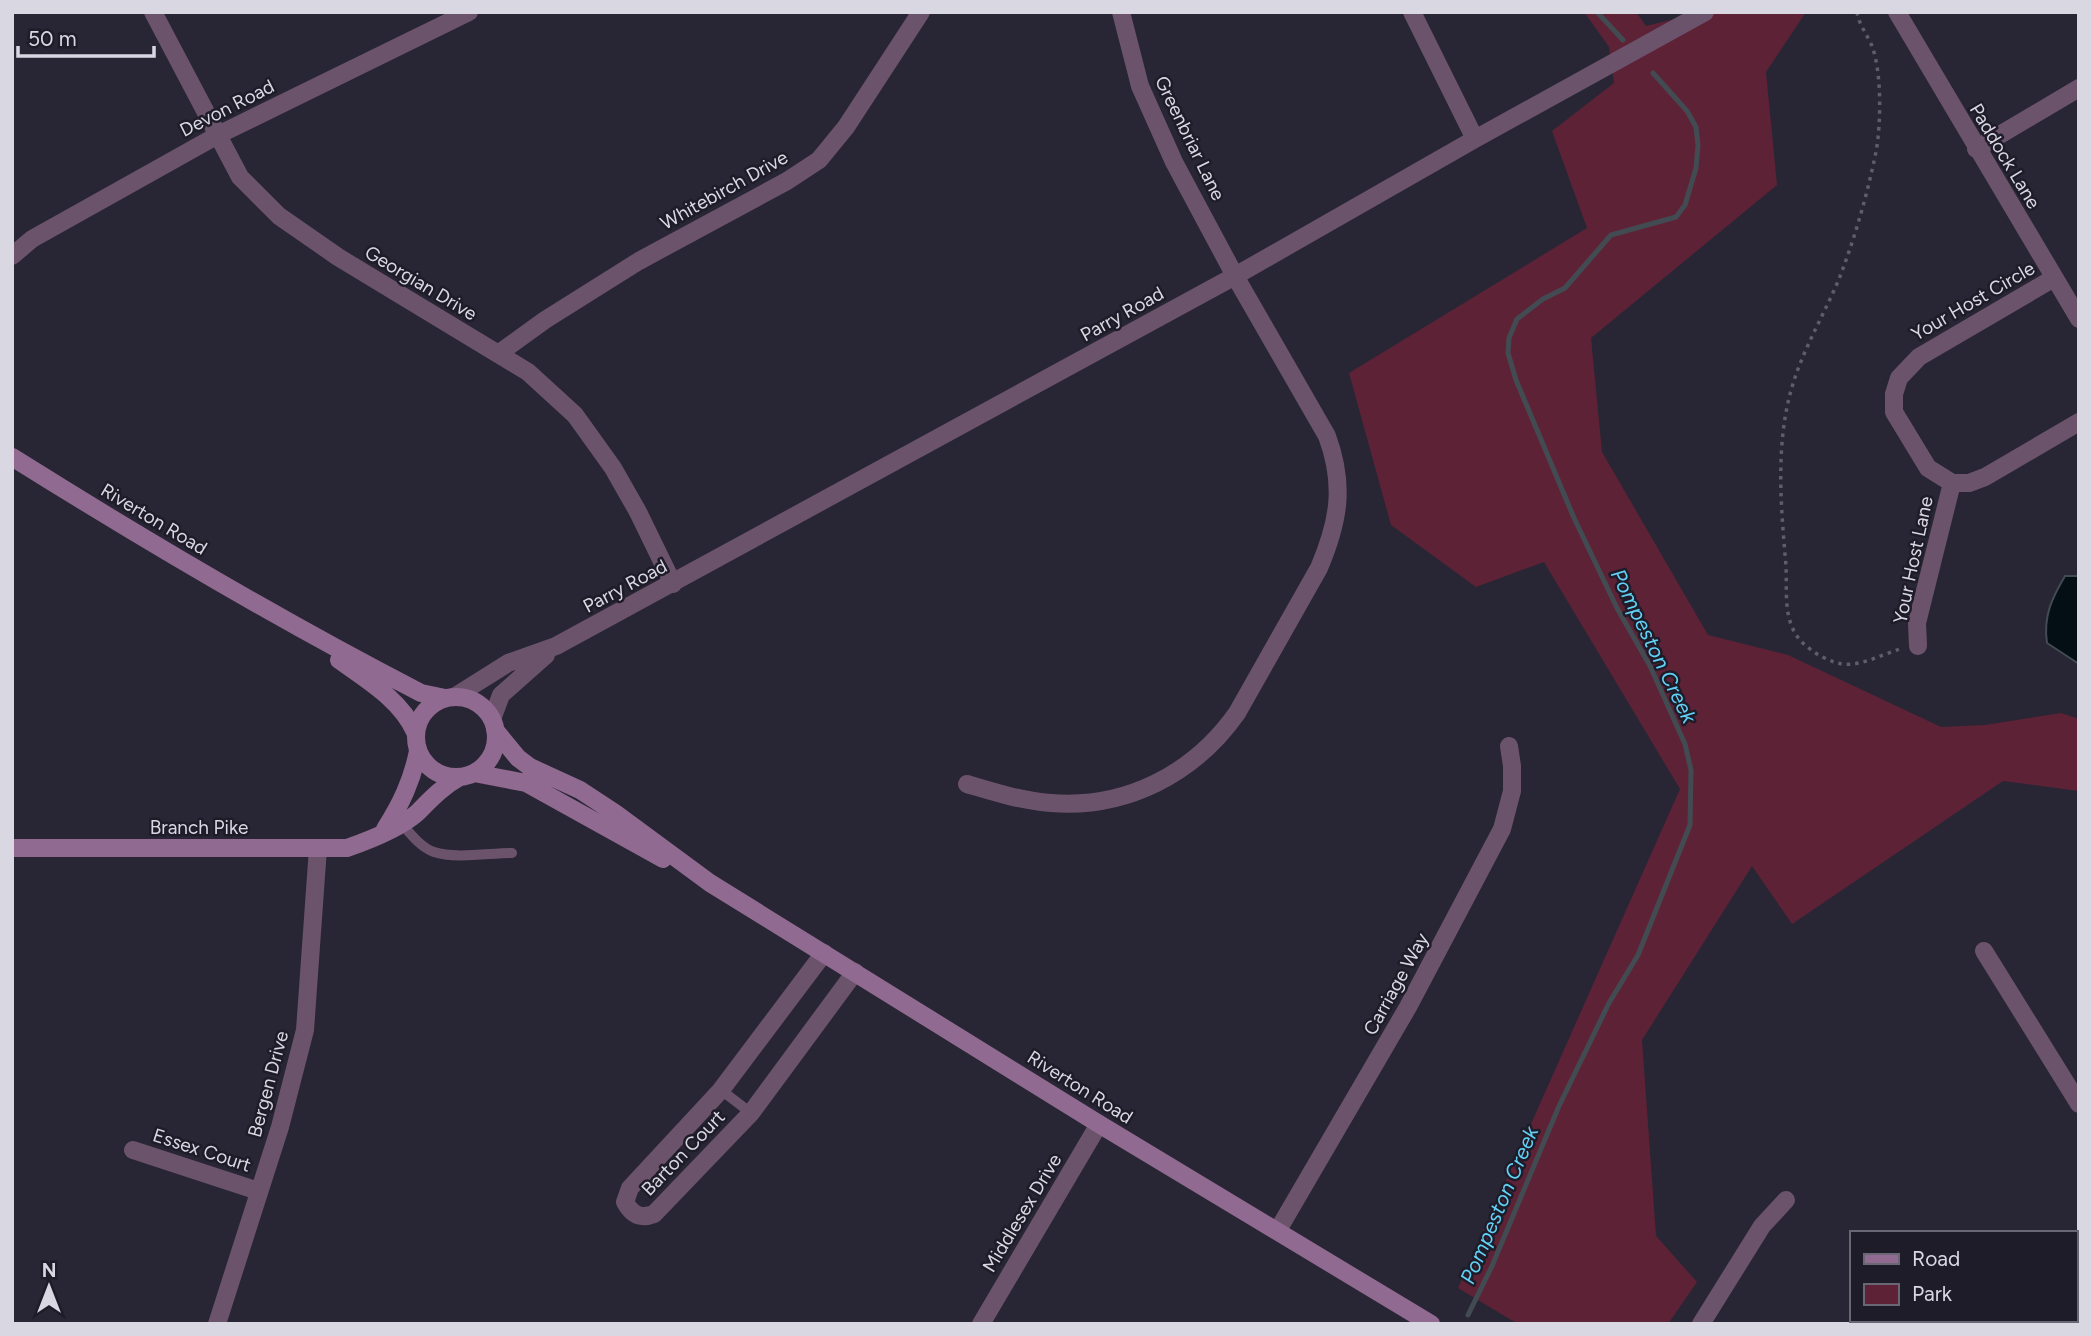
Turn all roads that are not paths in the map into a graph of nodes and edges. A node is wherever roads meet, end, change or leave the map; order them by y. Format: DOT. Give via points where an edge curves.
graph roads {
  1 [pos="153,12"];
  2 [pos="469,12"];
  3 [pos="921,12"];
  4 [pos="1121,12"];
  5 [pos="1412,12"];
  6 [pos="1705,12"];
  7 [pos="1897,12"];
  8 [pos="2079,88"];
  9 [pos="218,135"];
  10 [pos="1475,139"];
  11 [pos="1976,149"];
  12 [pos="12,256"];
  13 [pos="1235,276"];
  14 [pos="2054,278"];
  15 [pos="2079,320"];
  16 [pos="498,354"];
  17 [pos="2079,422"];
  18 [pos="12,457"];
  19 [pos="1951,483"];
  20 [pos="673,584"];
  21 [pos="276,616"];
  22 [pos="556,646"];
  23 [pos="1918,646"];
  24 [pos="449,697"];
  25 [pos="494,724"];
  26 [pos="415,732"];
  27 [pos="1509,746"];
  28 [pos="418,751"];
  29 [pos="467,775"];
  30 [pos="967,784"];
  31 [pos="401,823"];
  32 [pos="383,832"];
  33 [pos="12,848"];
  34 [pos="318,848"];
  35 [pos="512,853"];
  36 [pos="710,883"];
  37 [pos="1984,951"];
  38 [pos="824,953"];
  39 [pos="855,972"];
  40 [pos="721,1090"];
  41 [pos="2079,1104"];
  42 [pos="751,1113"];
  43 [pos="1099,1124"];
  44 [pos="133,1150"];
  45 [pos="258,1191"];
  46 [pos="1786,1200"];
  47 [pos="1278,1230"];
  48 [pos="217,1324"];
  49 [pos="981,1324"];
  50 [pos="1431,1324"];
  51 [pos="1700,1324"];
  1 -- 9 [label="street, Georgian Drive"];
  2 -- 9 [label="street, Devon Road"];
  3 -- 16 [label="street, Whitebirch Drive" via="846,127 819,160 639,261"];
  4 -- 13 [label="street, Greenbriar Lane" via="1140,86 1174,162"];
  5 -- 10 [label="street"];
  6 -- 10 [label="street, Parry Road"];
  7 -- 11 [label="street, Paddock Lane"];
  8 -- 11 [label="street"];
  9 -- 12 [label="street, Devon Road" via="32,239"];
  9 -- 16 [label="street, Georgian Drive" via="240,177 279,216"];
  10 -- 13 [label="street, Parry Road"];
  11 -- 14 [label="street, Paddock Lane"];
  13 -- 20 [label="street, Parry Road"];
  13 -- 30 [label="street, Greenbriar Lane" via="1327,436 1334,456 1339,500 1319,568 1223,732 1161,782 1107,801 1081,804 1028,800"];
  14 -- 15 [label="street, Paddock Lane"];
  14 -- 19 [label="street, Your Host Circle" via="1919,357 1899,378 1894,412 1928,468"];
  16 -- 20 [label="street, Georgian Drive" via="528,372 575,415 619,479"];
  17 -- 19 [label="street" via="1985,477"];
  18 -- 21 [label="main road, Riverton Road"];
  19 -- 23 [label="street, Your Host Lane" via="1917,623"];
  20 -- 22 [label="street, Parry Road"];
  21 -- 24 [label="main road, Riverton Road" via="422,694"];
  21 -- 26 [label="main road, Riverton Road" via="394,701"];
  22 -- 24 [label="street, Parry Road" via="508,663"];
  22 -- 25 [label="street, Parry Road" via="501,695"];
  24 -- 25 [label="main road" via="480,705"];
  24 -- 26 [label="main road" via="424,712"];
  25 -- 29 [label="main road" via="492,756"];
  25 -- 36 [label="main road, Riverton Road" via="530,767 580,790"];
  26 -- 28 [label="main road"];
  27 -- 47 [label="street, Carriage Way" via="1510,805 1492,851 1408,1007"];
  28 -- 29 [label="main road" via="433,771"];
  28 -- 32 [label="main road" via="412,778"];
  29 -- 31 [label="main road, Branch Pike" via="433,795"];
  29 -- 36 [label="main road, Riverton Road" via="526,783"];
  31 -- 32 [label="main road, Branch Pike"];
  31 -- 35 [label="lane" via="434,852"];
  32 -- 34 [label="main road, Branch Pike" via="347,848"];
  33 -- 34 [label="main road, Branch Pike"];
  34 -- 45 [label="street, Bergen Drive" via="305,1030"];
  36 -- 38 [label="main road, Riverton Road"];
  37 -- 41 [label="street"];
  38 -- 39 [label="main road, Riverton Road"];
  38 -- 40 [label="street, Barton Court"];
  39 -- 42 [label="street, Barton Court"];
  39 -- 43 [label="main road, Riverton Road"];
  40 -- 42 [label="lane"];
  40 -- 42 [label="street, Barton Court" via="630,1188 625,1202 637,1216 654,1214"];
  43 -- 47 [label="main road, Riverton Road"];
  43 -- 49 [label="street, Middlesex Drive"];
  44 -- 45 [label="street, Essex Court"];
  45 -- 48 [label="street, Bergen Drive"];
  46 -- 51 [label="street" via="1762,1226"];
  47 -- 50 [label="main road, Riverton Road"];
}
